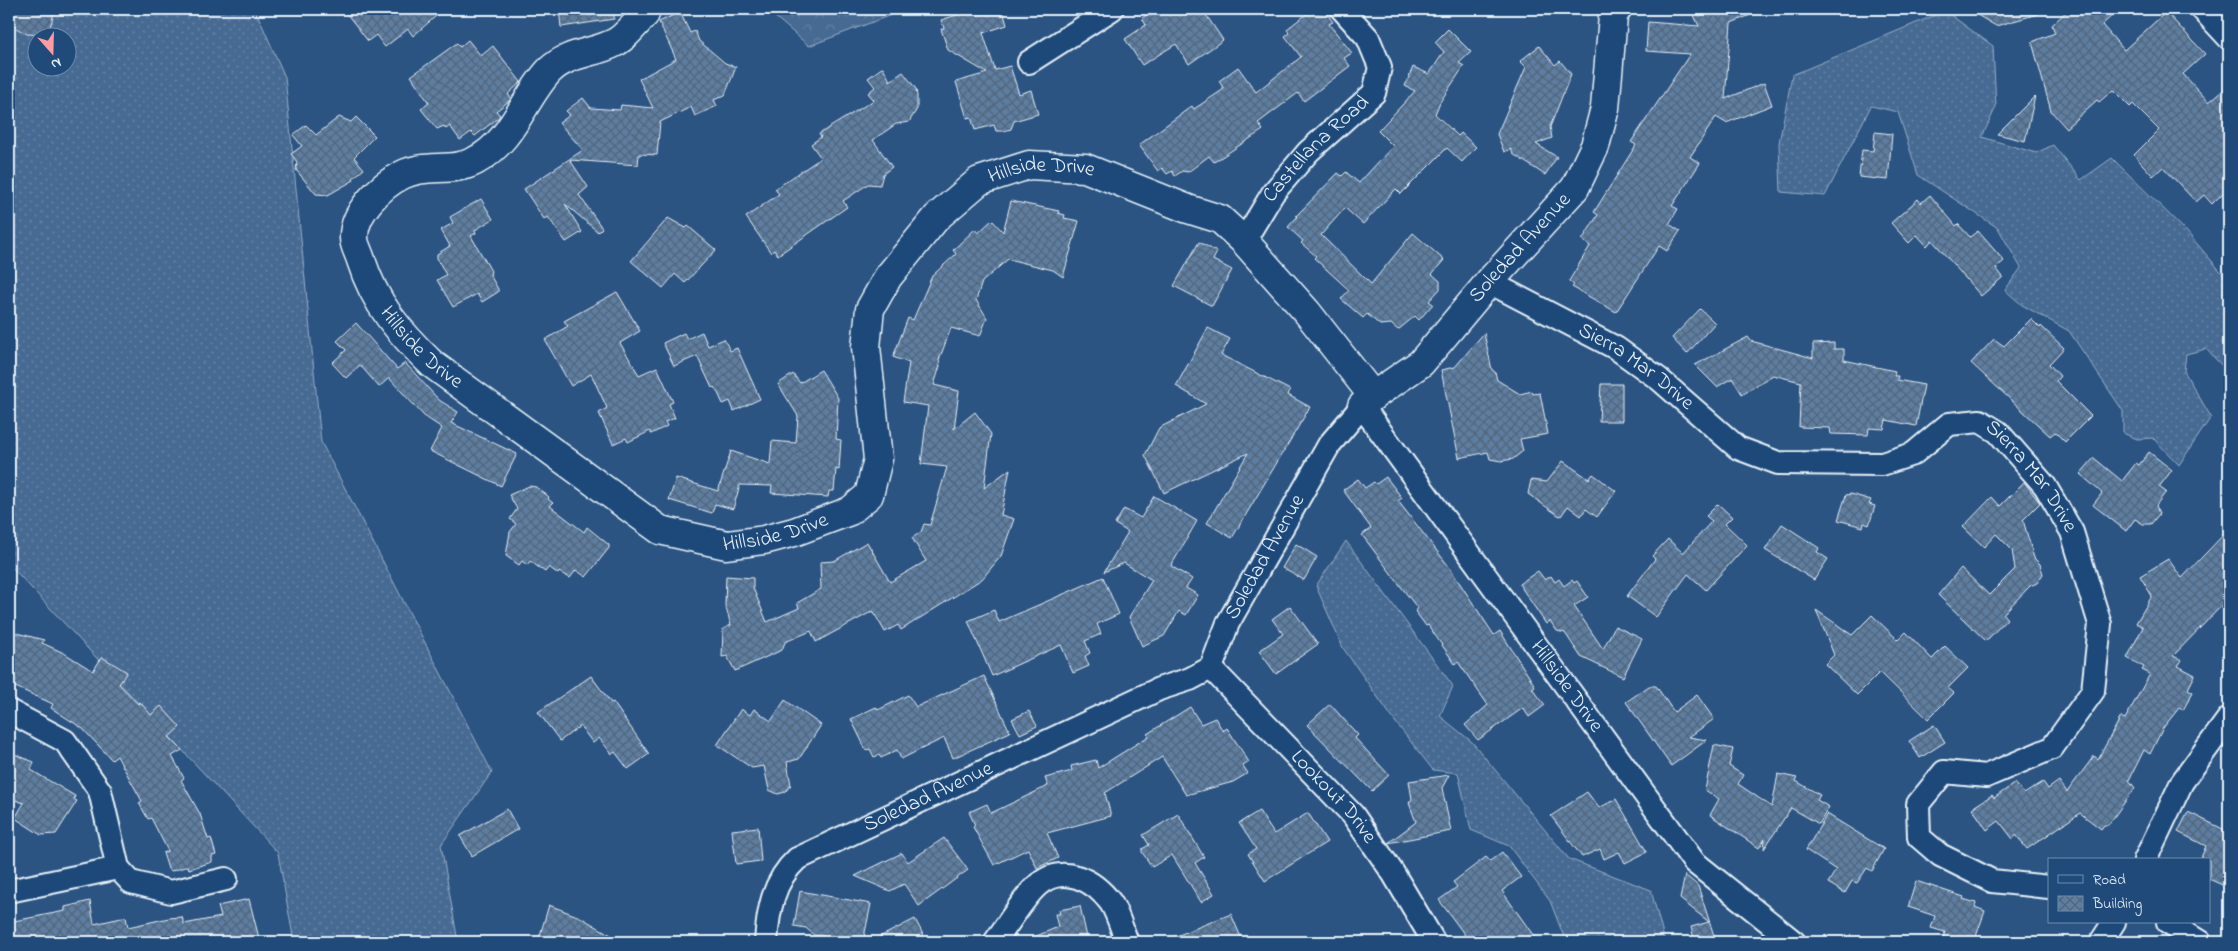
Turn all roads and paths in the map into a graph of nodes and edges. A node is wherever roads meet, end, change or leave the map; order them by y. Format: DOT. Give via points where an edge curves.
graph roads {
  1 [pos="646,9"];
  2 [pos="1112,9"];
  3 [pos="1342,9"];
  4 [pos="1616,9"];
  5 [pos="2202,9"];
  6 [pos="2229,38"];
  7 [pos="1028,62"];
  8 [pos="1244,241"];
  9 [pos="1489,282"];
  10 [pos="1367,401"];
  11 [pos="1212,668"];
  12 [pos="9,712"];
  13 [pos="2229,718"];
  14 [pos="2146,858"];
  15 [pos="118,868"];
  16 [pos="226,879"];
  17 [pos="2048,887"];
  18 [pos="9,890"];
  19 [pos="2113,924"];
  20 [pos="2171,924"];
  21 [pos="766,942"];
  22 [pos="995,942"];
  23 [pos="1127,942"];
  24 [pos="1434,942"];
  25 [pos="1794,942"];
  26 [pos="2101,942"];
  27 [pos="2200,942"];
  1 -- 8 [label="street, Hillside Drive" via="645,14 616,43 573,55 550,71 504,137 476,160 454,168 429,167 404,173 384,185 359,217 354,238 369,285 402,335 432,364 660,530 727,545 764,540 850,511 869,494 878,459 866,347 870,309 888,277 938,217 979,182 1029,165 1085,168 1220,219"];
  2 -- 7 [label="street"];
  3 -- 8 [label="street, Castellana Road" via="1368,38 1380,67 1374,93 1308,152 1273,193"];
  4 -- 9 [label="street, Soledad Avenue" via="1605,108 1596,146 1575,188"];
  5 -- 6 [label="street"];
  8 -- 10 [label="street, Hillside Drive" via="1307,312"];
  9 -- 10 [label="street, Soledad Avenue" via="1421,363"];
  9 -- 17 [label="street, Sierra Mar Drive" via="1616,348 1659,379 1738,448 1778,463 1882,464 1913,454 1949,424 1980,421 1998,432 2045,486 2072,532 2100,624 2093,691 2052,748 1986,776 1944,772 1918,804 1919,837 1940,855 1992,881"];
  10 -- 11 [label="street, Soledad Avenue" via="1329,445 1228,623"];
  10 -- 25 [label="street, Hillside Drive" via="1694,862"];
  11 -- 21 [label="street, Soledad Avenue" via="1159,689 797,859 784,871 771,902"];
  11 -- 24 [label="street, Lookout Drive" via="1353,815 1393,873"];
  12 -- 15 [label="street" via="64,740 95,784 100,792"];
  13 -- 14 [label="street" via="2182,782"];
  15 -- 16 [label="street" via="131,882 172,892"];
  15 -- 18 [label="street"];
  19 -- 26 [label="street"];
  20 -- 27 [label="street"];
  22 -- 23 [label="street" via="1038,885 1054,875 1074,875 1088,881 1111,903"];
}
